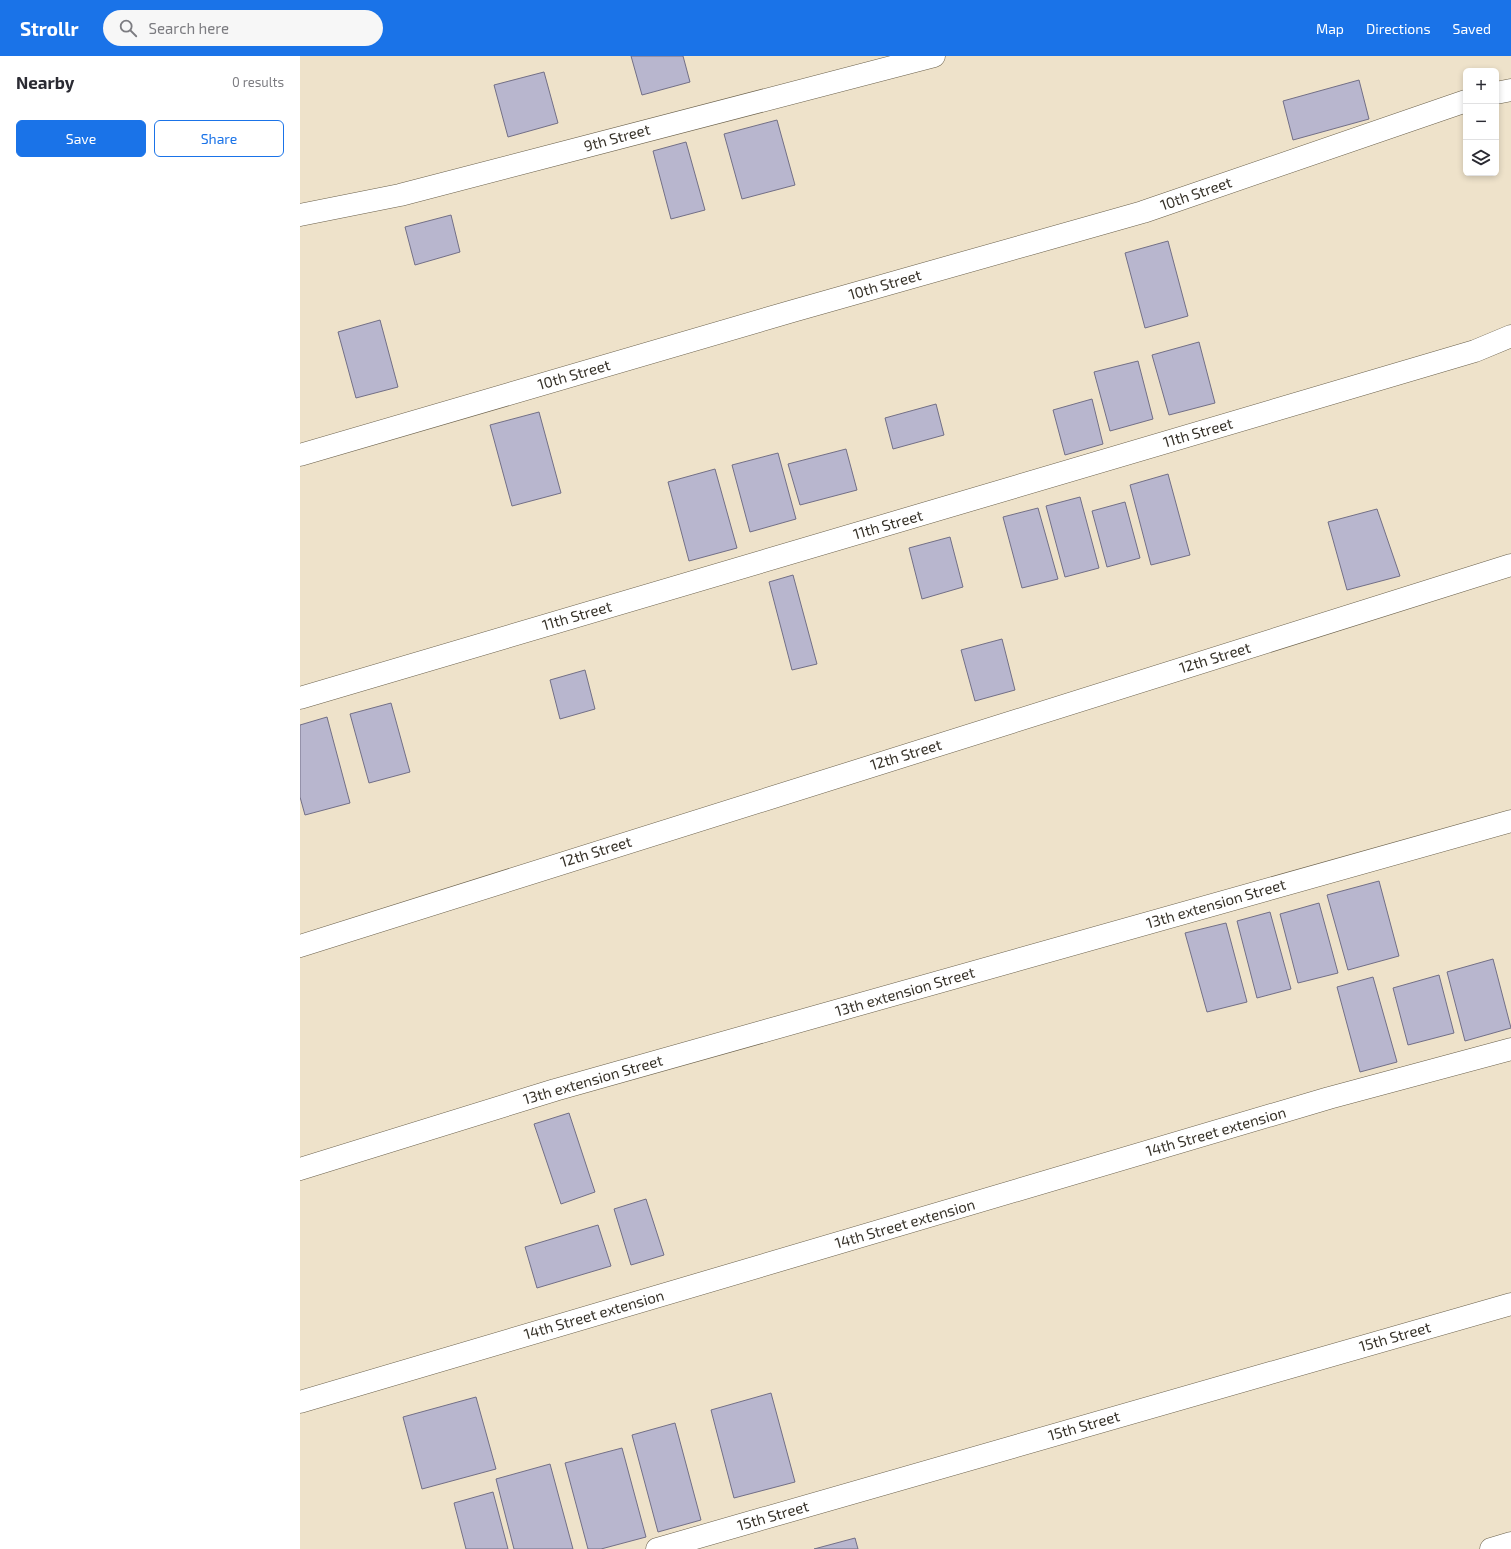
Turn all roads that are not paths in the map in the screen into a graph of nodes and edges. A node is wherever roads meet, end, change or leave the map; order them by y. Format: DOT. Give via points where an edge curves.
graph roads {
  1 [pos="934,56"];
  2 [pos="1511,90"];
  3 [pos="1499,92"];
  4 [pos="1463,102"];
  5 [pos="300,215"];
  6 [pos="1511,336"];
  7 [pos="300,455"];
  8 [pos="1511,565"];
  9 [pos="300,698"];
  10 [pos="1511,821"];
  11 [pos="300,946"];
  12 [pos="1511,1049"];
  13 [pos="300,1169"];
  14 [pos="1511,1304"];
  15 [pos="300,1402"];
  16 [pos="1511,1543"];
  17 [pos="657,1549"];
  18 [pos="1491,1549"];
  1 -- 5 [label="street, 9th Street" via="400,195"];
  2 -- 3 [label="street"];
  4 -- 7 [label="street, 10th Street" via="1144,212"];
  6 -- 9 [label="street, 11th Street" via="1475,351"];
  8 -- 11 [label="street, 12th Street"];
  10 -- 13 [label="street, 13th extension Street" via="555,1090"];
  12 -- 15 [label="street, 14th Street extension" via="1329,1098"];
  14 -- 17 [label="street, 15th Street"];
  16 -- 18 [label="street"];
}
